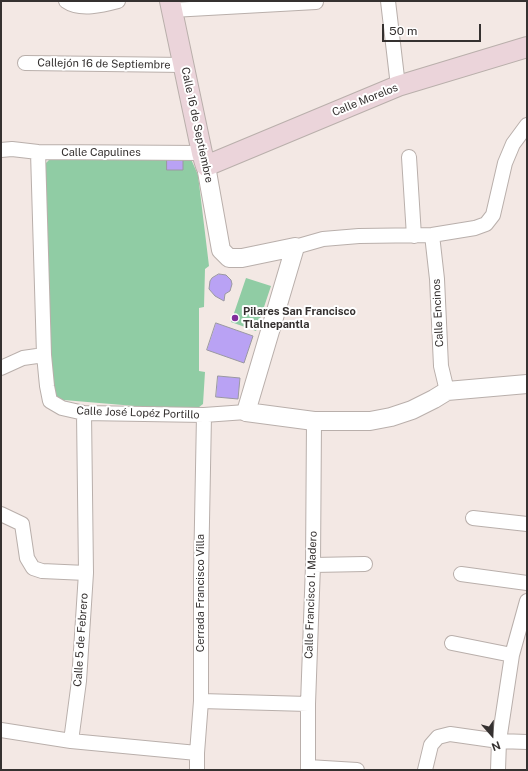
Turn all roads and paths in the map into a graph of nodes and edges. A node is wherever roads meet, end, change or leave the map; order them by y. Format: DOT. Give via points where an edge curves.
graph roads {
  1 [pos="66,1"];
  2 [pos="118,1"];
  3 [pos="388,1"];
  4 [pos="316,2"];
  5 [pos="171,6"];
  6 [pos="527,47"];
  7 [pos="25,63"];
  8 [pos="184,65"];
  9 [pos="398,86"];
  10 [pos="527,125"];
  11 [pos="1,150"];
  12 [pos="38,152"];
  13 [pos="409,157"];
  14 [pos="204,160"];
  15 [pos="432,235"];
  16 [pos="414,236"];
  17 [pos="295,247"];
  18 [pos="44,355"];
  19 [pos="1,368"];
  20 [pos="527,384"];
  21 [pos="447,391"];
  22 [pos="246,412"];
  23 [pos="84,413"];
  24 [pos="204,415"];
  25 [pos="314,421"];
  26 [pos="1,514"];
  27 [pos="473,518"];
  28 [pos="527,524"];
  29 [pos="365,564"];
  30 [pos="313,565"];
  31 [pos="86,573"];
  32 [pos="461,574"];
  33 [pos="527,583"];
  34 [pos="527,601"];
  35 [pos="452,643"];
  36 [pos="512,655"];
  37 [pos="201,701"];
  38 [pos="308,704"];
  39 [pos="1,730"];
  40 [pos="72,741"];
  41 [pos="499,741"];
  42 [pos="527,742"];
  43 [pos="196,753"];
  44 [pos="308,768"];
  45 [pos="197,770"];
  46 [pos="357,770"];
  47 [pos="424,770"];
  48 [pos="498,770"];
  1 -- 2 [label="street" via="82,6"];
  3 -- 9 [label="street"];
  4 -- 5 [label="street"];
  5 -- 8 [label="main road, Calle 16 de Septiembre"];
  6 -- 9 [label="main road, Calle Morelos"];
  7 -- 8 [label="street, Callejón 16 de Septiembre"];
  8 -- 14 [label="main road, Calle 16 de Septiembre"];
  9 -- 14 [label="main road, Calle Morelos"];
  10 -- 15 [label="street" via="513,144 505,163 493,216 486,224 475,228"];
  11 -- 12 [label="street, Calle Capulines"];
  12 -- 14 [label="street, Calle Capulines"];
  12 -- 18 [label="street, Calle José Lopéz Portillo"];
  13 -- 16 [label="street"];
  14 -- 17 [label="street, Calle 16 de Septiembre" via="222,250 229,258 242,258"];
  15 -- 16 [label="street"];
  15 -- 21 [label="street, Calle Encinos" via="441,366"];
  16 -- 17 [label="street" via="323,239"];
  17 -- 22 [label="street"];
  18 -- 19 [label="street" via="23,358"];
  18 -- 23 [label="street, Calle José Lopéz Portillo" via="50,400 62,408"];
  20 -- 21 [label="street"];
  21 -- 25 [label="street, Calle José Lopéz Portillo" via="412,410 391,417 370,421"];
  22 -- 24 [label="street, Calle José Lopéz Portillo"];
  22 -- 25 [label="street, Calle José Lopéz Portillo"];
  23 -- 24 [label="street, Calle José Lopéz Portillo"];
  23 -- 31 [label="street, Calle 5 de Febrero"];
  24 -- 37 [label="street, Cerrada Francisco Villa"];
  25 -- 30 [label="street, Calle Francisco I. Madero"];
  26 -- 31 [label="street" via="22,524 27,558 33,568 42,571"];
  27 -- 28 [label="street"];
  29 -- 30 [label="street"];
  30 -- 38 [label="street, Calle Francisco I. Madero"];
  31 -- 40 [label="street, Calle 5 de Febrero"];
  32 -- 33 [label="street"];
  34 -- 36 [label="street"];
  35 -- 36 [label="street"];
  36 -- 41 [label="street"];
  37 -- 38 [label="street"];
  37 -- 43 [label="street, Cerrada Francisco Villa"];
  38 -- 44 [label="street, Calle Francisco I. Madero"];
  39 -- 40 [label="street"];
  40 -- 43 [label="street"];
  41 -- 42 [label="street"];
  41 -- 47 [label="street" via="450,734 438,737 431,745"];
  41 -- 48 [label="street"];
  43 -- 45 [label="street, Cerrada Francisco Villa"];
  44 -- 46 [label="street"];
}
